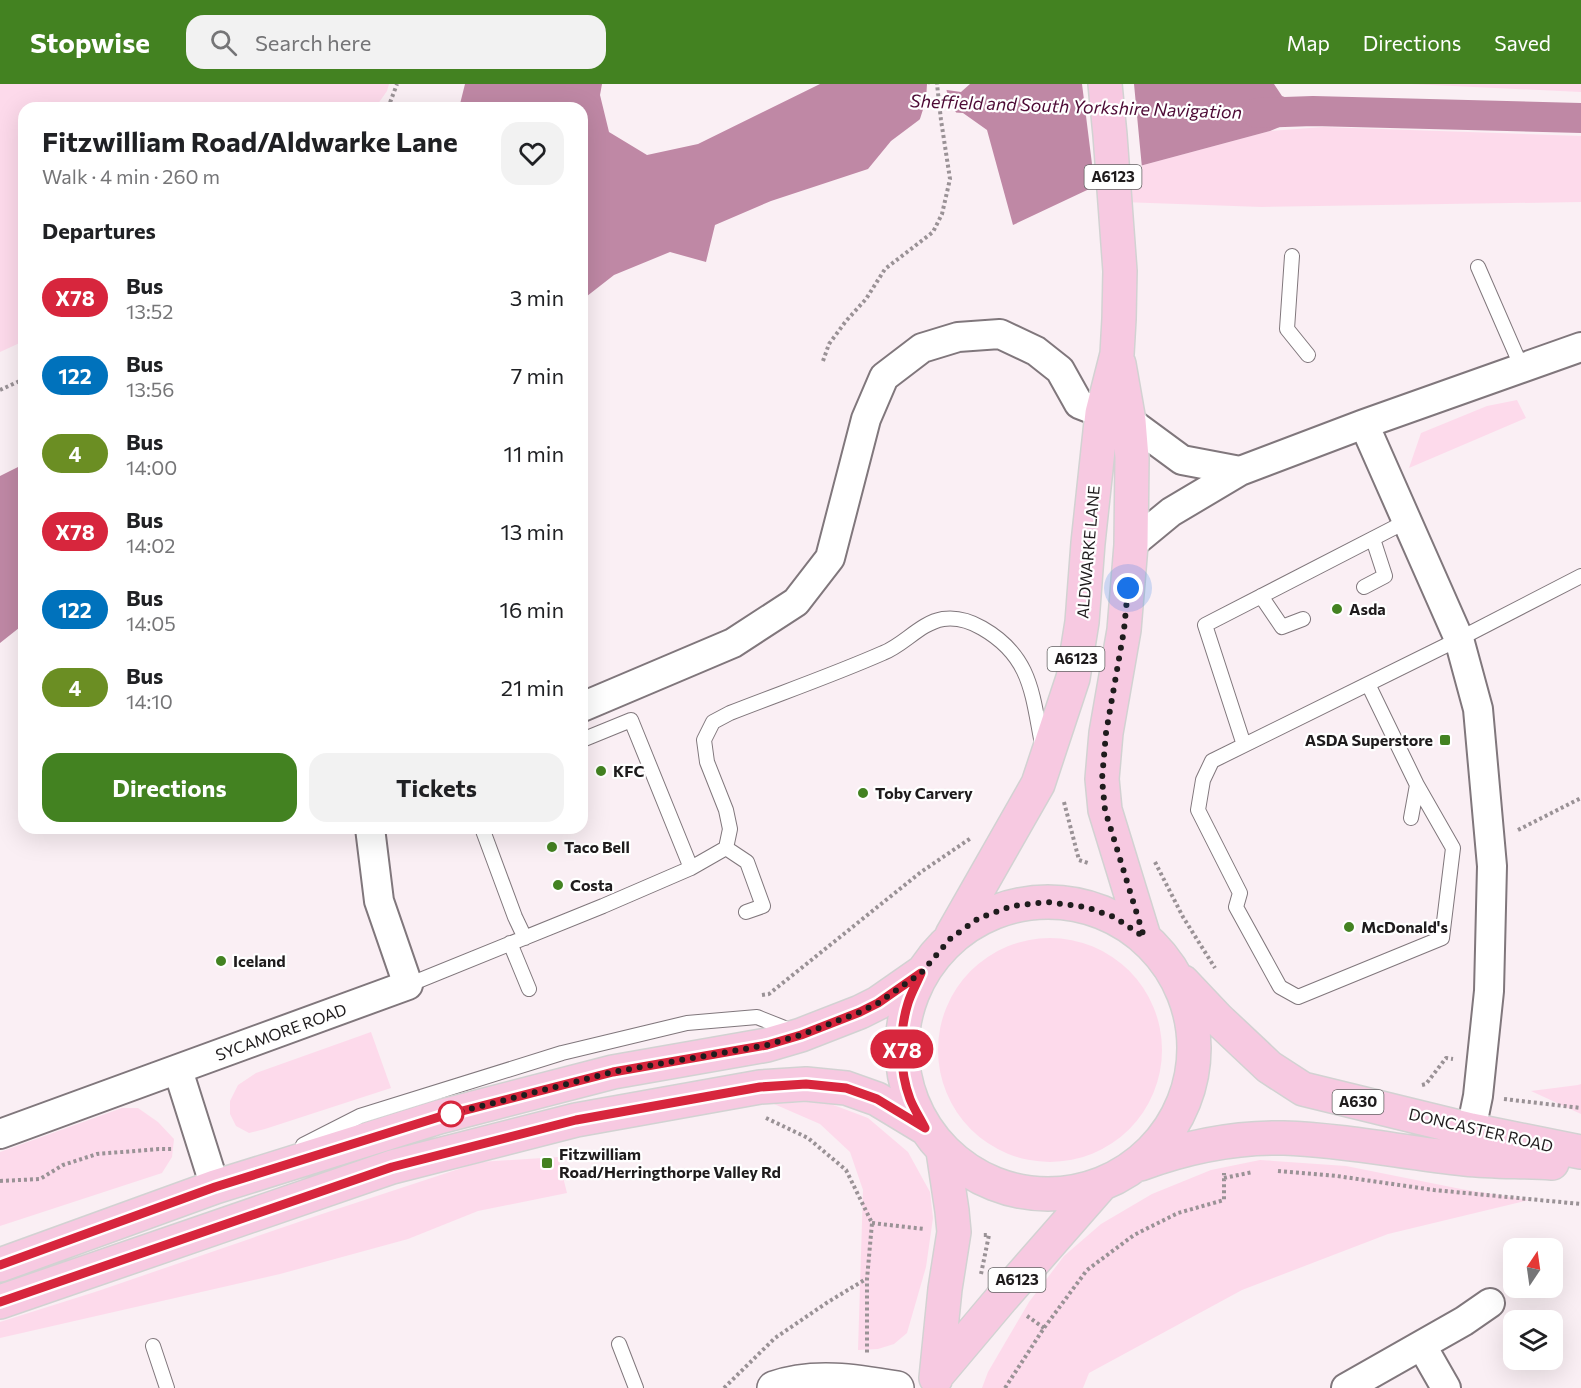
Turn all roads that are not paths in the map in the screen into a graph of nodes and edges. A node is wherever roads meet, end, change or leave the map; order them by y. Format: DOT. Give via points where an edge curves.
graph roads {
  1 [pos="1104,84"];
  2 [pos="1292,256"];
  3 [pos="1478,267"];
  4 [pos="1579,353"];
  5 [pos="1308,354"];
  6 [pos="1522,368"];
  7 [pos="1116,417"];
  8 [pos="1364,424"];
  9 [pos="1240,471"];
  10 [pos="1407,521"];
  11 [pos="1372,539"];
  12 [pos="1131,545"];
  13 [pos="1581,576"];
  14 [pos="1364,587"];
  15 [pos="1261,596"];
  16 [pos="1304,619"];
  17 [pos="1460,639"];
  18 [pos="1368,684"];
  19 [pos="588,704"];
  20 [pos="588,738"];
  21 [pos="1244,745"];
  22 [pos="1042,773"];
  23 [pos="1417,785"];
  24 [pos="1411,818"];
  25 [pos="371,834"];
  26 [pos="484,834"];
  27 [pos="726,848"];
  28 [pos="691,868"];
  29 [pos="746,912"];
  30 [pos="1144,937"];
  31 [pos="525,938"];
  32 [pos="951,938"];
  33 [pos="510,943"];
  34 [pos="921,973"];
  35 [pos="1175,974"];
  36 [pos="408,985"];
  37 [pos="529,988"];
  38 [pos="178,1070"];
  39 [pos="1471,1130"];
  40 [pos="0,1134"];
  41 [pos="934,1139"];
  42 [pos="1581,1152"];
  43 [pos="1140,1164"];
  44 [pos="1581,1164"];
  45 [pos="226,1183"];
  46 [pos="1100,1186"];
  47 [pos="0,1265"];
  48 [pos="0,1302"];
  49 [pos="1490,1303"];
  50 [pos="619,1344"];
  51 [pos="153,1346"];
  52 [pos="1422,1346"];
  53 [pos="935,1382"];
  54 [pos="883,1385"];
  55 [pos="167,1388"];
  56 [pos="636,1388"];
  57 [pos="774,1388"];
  58 [pos="1346,1388"];
  59 [pos="1446,1388"];
  1 -- 7 [label="main road, ALDWARKE LANE / A6123" via="1120,271"];
  2 -- 5 [label="lane" via="1287,328"];
  3 -- 6 [label="lane"];
  4 -- 6 [label="street"];
  6 -- 8 [label="street"];
  7 -- 9 [label="street" via="1182,460"];
  7 -- 12 [label="main road, ALDWARKE LANE / A6123" via="1132,458"];
  7 -- 19 [label="street" via="1080,404 1060,370 1035,351 1000,334 958,337 922,348 884,376 866,419 830,558 796,602 733,643"];
  7 -- 22 [label="main road, ALDWARKE LANE / A6123" via="1088,543 1073,678"];
  8 -- 9 [label="street"];
  8 -- 10 [label="street"];
  9 -- 12 [label="street" via="1172,512"];
  10 -- 11 [label="lane"];
  10 -- 17 [label="street"];
  11 -- 14 [label="lane" via="1385,576"];
  11 -- 15 [label="lane"];
  12 -- 30 [label="main road, ALDWARKE LANE / A6123" via="1124,630 1102,779 1105,810"];
  13 -- 17 [label="lane"];
  15 -- 16 [label="lane" via="1282,627"];
  15 -- 21 [label="lane" via="1205,625"];
  17 -- 18 [label="lane"];
  17 -- 39 [label="street" via="1478,710 1492,866 1489,991"];
  18 -- 21 [label="lane"];
  18 -- 23 [label="lane"];
  20 -- 28 [label="lane" via="632,720"];
  21 -- 23 [label="lane" via="1212,761 1203,780 1198,810 1240,893 1236,907 1280,987 1298,997 1442,938 1453,848"];
  22 -- 27 [label="lane" via="1030,684 1018,659 996,636 968,620 942,619 886,652 713,722 704,740 706,762 726,810 730,829"];
  22 -- 32 [label="main road, ALDWARKE LANE / A6123"];
  23 -- 24 [label="lane"];
  25 -- 36 [label="street" via="379,901"];
  26 -- 31 [label="lane"];
  27 -- 28 [label="lane"];
  27 -- 29 [label="lane" via="747,862 763,906"];
  28 -- 31 [label="lane"];
  30 -- 32 [label="main road" via="1114,917 1095,910 1047,902 1012,906 979,918"];
  30 -- 35 [label="main road"];
  31 -- 33 [label="lane"];
  32 -- 34 [label="main road"];
  33 -- 36 [label="lane"];
  33 -- 37 [label="lane"];
  34 -- 41 [label="main road" via="908,1003 902,1067 910,1099"];
  34 -- 45 [label="main road" via="878,1003 801,1035 767,1045 613,1072 439,1117"];
  35 -- 39 [label="main road, DONCASTER ROAD / A630" via="1269,1067 1303,1089"];
  35 -- 43 [label="main road" via="1193,1025 1194,1068 1186,1100 1171,1128"];
  36 -- 38 [label="street, SYCAMORE ROAD"];
  38 -- 40 [label="street, SYCAMORE ROAD"];
  38 -- 45 [label="street" via="204,1149"];
  39 -- 42 [label="main road, DONCASTER ROAD / A630"];
  41 -- 46 [label="main road" via="961,1167 997,1186 1052,1195"];
  41 -- 48 [label="main road" via="877,1099 846,1088 806,1084 760,1087 576,1120 392,1167"];
  41 -- 53 [label="main road, A6123" via="954,1232"];
  43 -- 44 [label="main road, DONCASTER ROAD" via="1222,1142 1283,1138 1467,1159"];
  43 -- 46 [label="main road"];
  45 -- 47 [label="main road"];
  46 -- 53 [label="main road, A6123"];
  49 -- 52 [label="street"];
  50 -- 56 [label="lane"];
  51 -- 55 [label="lane"];
  52 -- 58 [label="street"];
  52 -- 59 [label="street"];
  54 -- 57 [label="street" via="832,1380 791,1382"];
}
